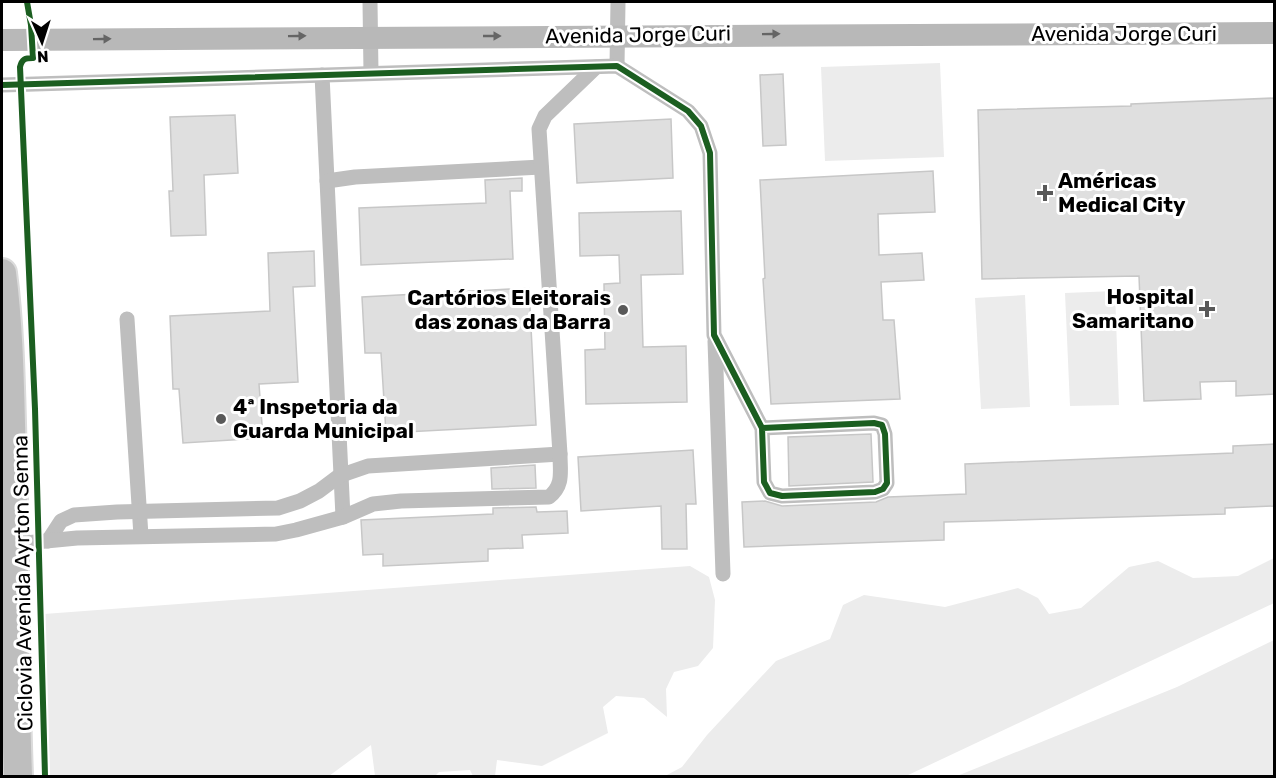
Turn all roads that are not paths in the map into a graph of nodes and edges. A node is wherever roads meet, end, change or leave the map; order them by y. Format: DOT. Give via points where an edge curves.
graph roads {
  1 [pos="370,2"];
  2 [pos="618,2"];
  3 [pos="1275,33"];
  4 [pos="369,36"];
  5 [pos="617,36"];
  6 [pos="2,40"];
  7 [pos="617,66"];
  8 [pos="596,67"];
  9 [pos="371,73"];
  10 [pos="322,75"];
  11 [pos="2,85"];
  12 [pos="541,167"];
  13 [pos="327,181"];
  14 [pos="2,273"];
  15 [pos="127,319"];
  16 [pos="714,335"];
  17 [pos="762,428"];
  18 [pos="560,454"];
  19 [pos="339,476"];
  20 [pos="139,512"];
  21 [pos="343,517"];
  22 [pos="141,536"];
  23 [pos="48,541"];
  24 [pos="15,544"];
  25 [pos="723,574"];
  26 [pos="18,777"];
  1 -- 4 [label="street"];
  2 -- 5 [label="street"];
  5 -- 3 [label="street, Avenida Jorge Curi, one-way"];
  4 -- 5 [label="street, Avenida Jorge Curi, one-way"];
  6 -- 4 [label="street, Avenida Jorge Curi, one-way"];
  4 -- 9 [label="street"];
  5 -- 7 [label="street"];
  7 -- 8 [label="street"];
  7 -- 16 [label="street" via="688,111 701,126 710,153"];
  8 -- 9 [label="street"];
  8 -- 12 [label="street" via="545,116 539,129"];
  9 -- 10 [label="street"];
  10 -- 11 [label="street"];
  10 -- 13 [label="street"];
  12 -- 13 [label="street"];
  12 -- 18 [label="street"];
  13 -- 19 [label="street"];
  14 -- 24 [label="highway"];
  15 -- 20 [label="street"];
  16 -- 17 [label="street"];
  16 -- 25 [label="street"];
  17 -- 17 [label="street" via="882,425 884,489 782,496 771,493 764,483"];
  18 -- 19 [label="street" via="368,466"];
  18 -- 21 [label="street" via="560,479 557,490 549,497 401,501 373,504"];
  19 -- 20 [label="street" via="319,491 279,508"];
  19 -- 21 [label="street"];
  20 -- 22 [label="street"];
  20 -- 23 [label="street" via="74,515 61,521"];
  21 -- 22 [label="street" via="276,534"];
  22 -- 23 [label="street"];
  23 -- 24 [label="street"];
  24 -- 26 [label="highway"];
}
